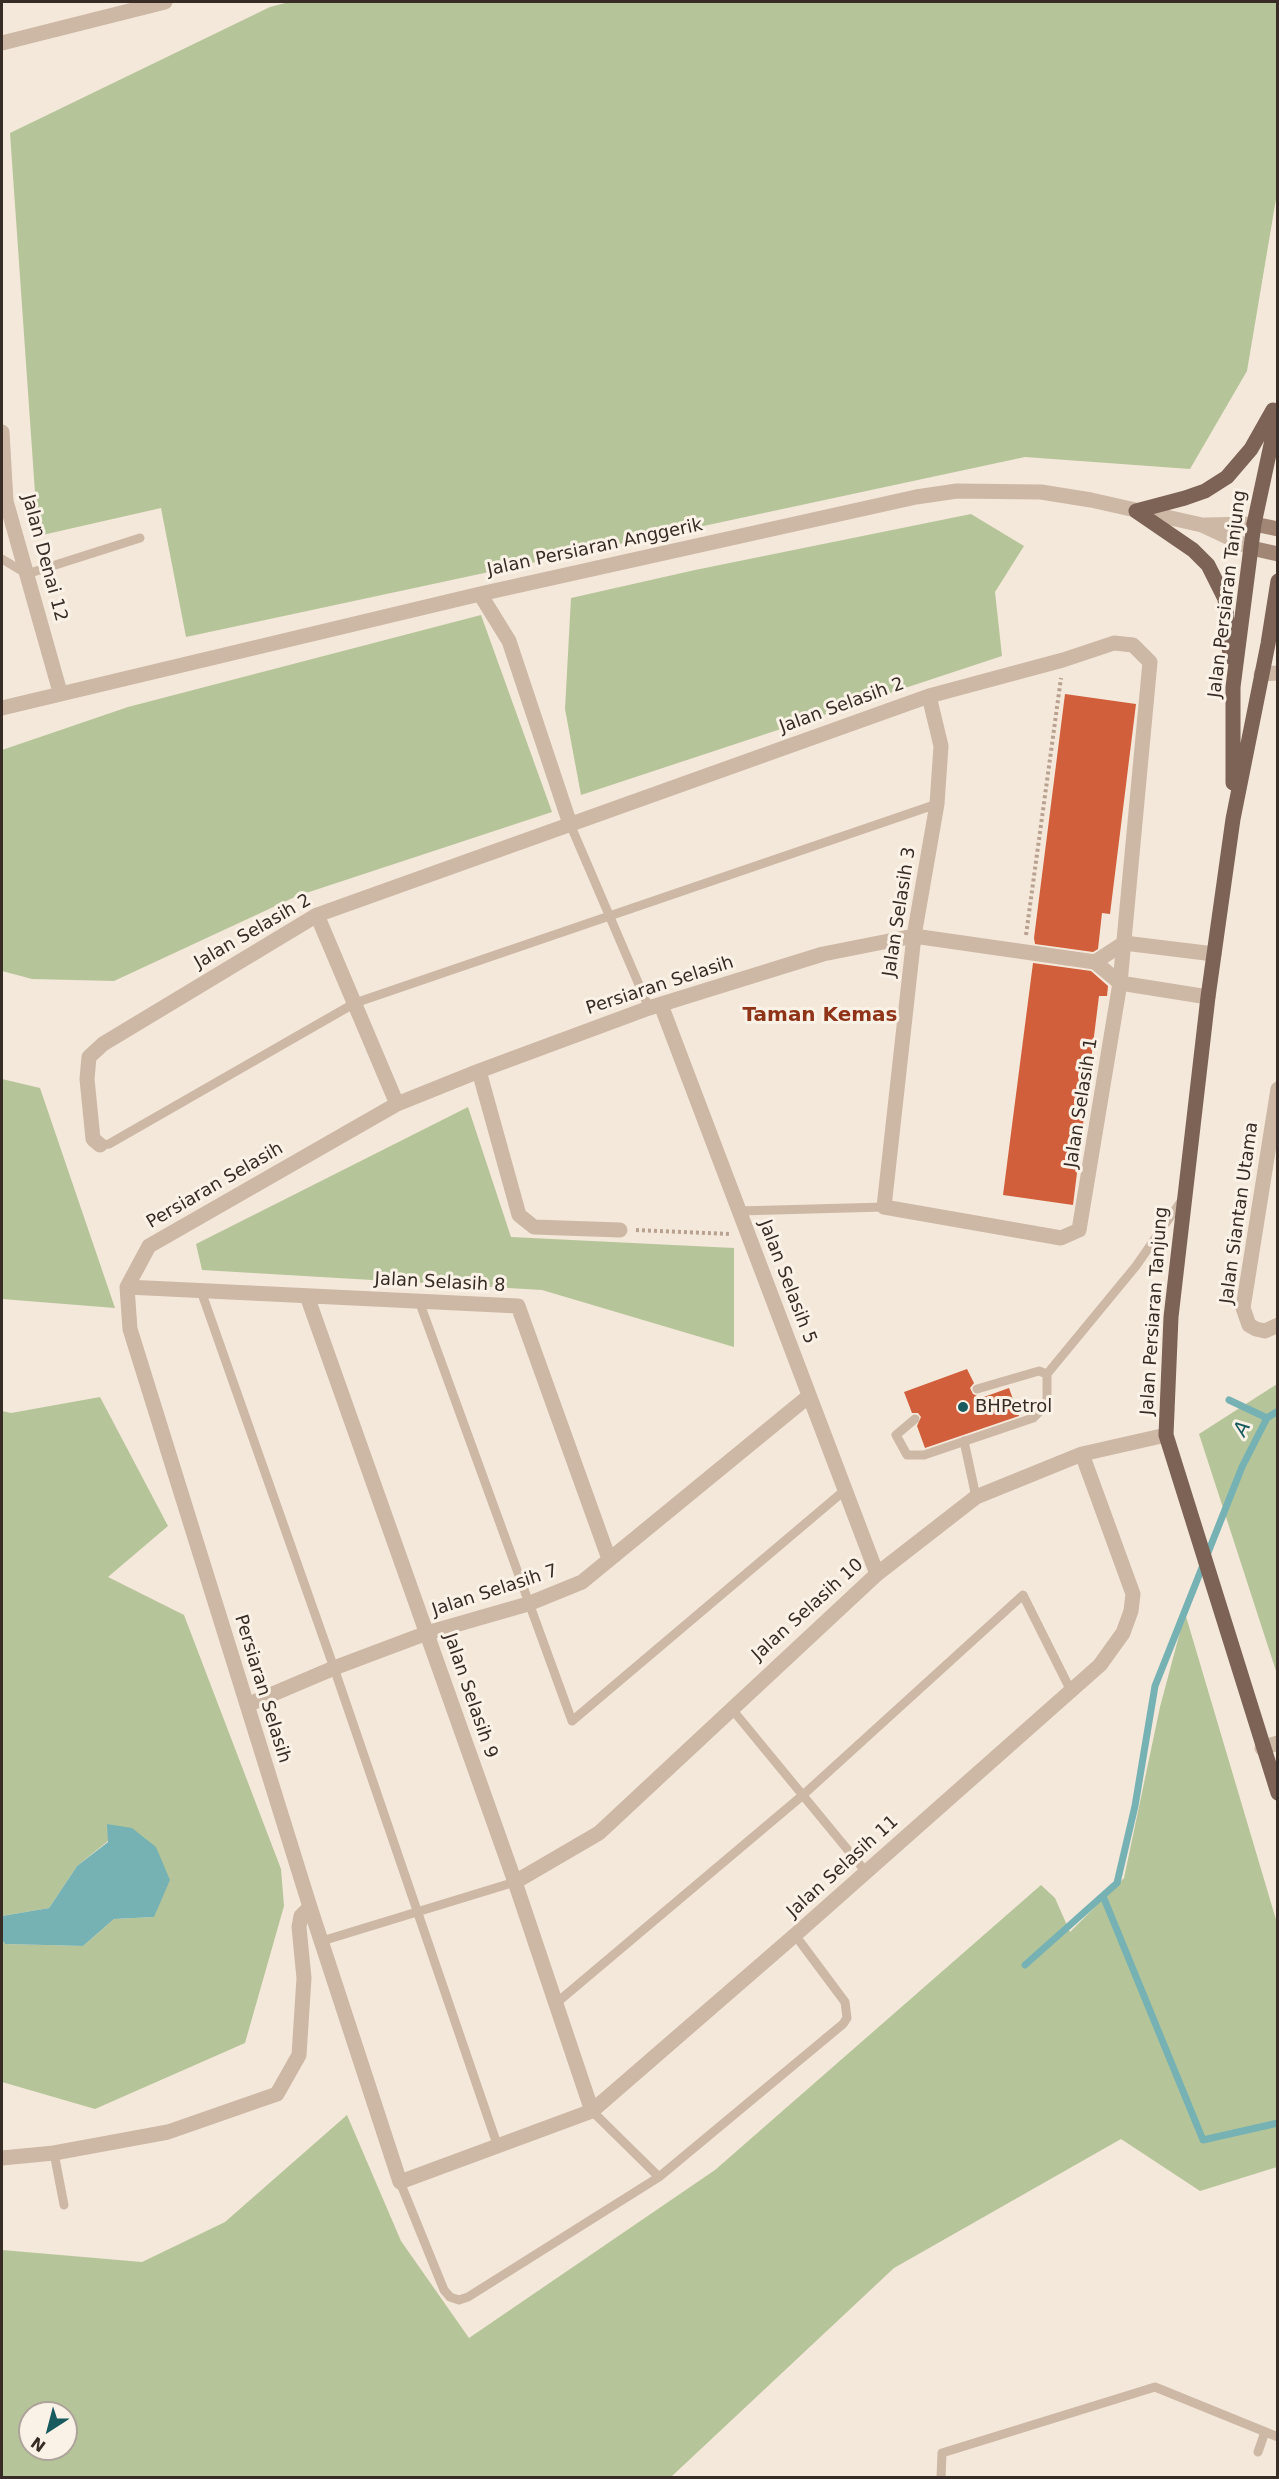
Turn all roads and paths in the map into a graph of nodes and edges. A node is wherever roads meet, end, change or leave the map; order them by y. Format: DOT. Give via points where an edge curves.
graph roads {
  1 [pos="165,2"];
  2 [pos="2,44"];
  3 [pos="1278,402"];
  4 [pos="1278,412"];
  5 [pos="2,432"];
  6 [pos="1136,511"];
  7 [pos="1254,524"];
  8 [pos="1202,525"];
  9 [pos="1278,529"];
  10 [pos="140,538"];
  11 [pos="1251,548"];
  12 [pos="1278,554"];
  13 [pos="2,559"];
  14 [pos="27,574"];
  15 [pos="1278,581"];
  16 [pos="480,594"];
  17 [pos="1273,638"];
  18 [pos="1133,645"];
  19 [pos="1063,660"];
  20 [pos="1278,673"];
  21 [pos="1261,674"];
  22 [pos="1233,687"];
  23 [pos="60,692"];
  24 [pos="929,696"];
  25 [pos="2,708"];
  26 [pos="937,804"];
  27 [pos="1233,819"];
  28 [pos="570,824"];
  29 [pos="317,915"];
  30 [pos="608,917"];
  31 [pos="914,936"];
  32 [pos="1124,944"];
  33 [pos="1024,951"];
  34 [pos="1214,954"];
  35 [pos="1095,962"];
  36 [pos="1120,983"];
  37 [pos="1208,997"];
  38 [pos="355,1004"];
  39 [pos="655,1007"];
  40 [pos="479,1071"];
  41 [pos="1278,1089"];
  42 [pos="397,1104"];
  43 [pos="100,1145"];
  44 [pos="1182,1200"];
  45 [pos="884,1207"];
  46 [pos="739,1211"];
  47 [pos="620,1230"];
  48 [pos="748,1234"];
  49 [pos="127,1287"];
  50 [pos="201,1291"];
  51 [pos="307,1296"];
  52 [pos="419,1301"];
  53 [pos="1271,1328"];
  54 [pos="1047,1374"];
  55 [pos="977,1389"];
  56 [pos="809,1396"];
  57 [pos="915,1419"];
  58 [pos="1166,1435"];
  59 [pos="964,1441"];
  60 [pos="1082,1454"];
  61 [pos="845,1490"];
  62 [pos="976,1497"];
  63 [pos="609,1559"];
  64 [pos="877,1574"];
  65 [pos="528,1605"];
  66 [pos="427,1633"];
  67 [pos="334,1668"];
  68 [pos="1071,1691"];
  69 [pos="247,1705"];
  70 [pos="730,1707"];
  71 [pos="1278,1743"];
  72 [pos="1262,1748"];
  73 [pos="1278,1793"];
  74 [pos="803,1795"];
  75 [pos="866,1872"];
  76 [pos="515,1882"];
  77 [pos="310,1907"];
  78 [pos="416,1911"];
  79 [pos="795,1935"];
  80 [pos="322,1941"];
  81 [pos="554,2005"];
  82 [pos="591,2111"];
  83 [pos="498,2146"];
  84 [pos="54,2153"];
  85 [pos="2,2158"];
  86 [pos="659,2177"];
  87 [pos="400,2182"];
  88 [pos="64,2205"];
  89 [pos="1265,2432"];
  90 [pos="1278,2437"];
  91 [pos="1257,2451"];
  92 [pos="941,2478"];
  1 -- 2 [label="street"];
  3 -- 6 [label="main road" via="1251,449 1227,477 1205,491"];
  4 -- 7 [label="main road, Jalan Persiaran Tanjung"];
  5 -- 14 [label="street, Jalan Denai 12" via="6,501"];
  6 -- 8 [label="street, Jalan Persiaran Anggerik"];
  6 -- 16 [label="street, Jalan Persiaran Anggerik" via="1041,492 957,491"];
  6 -- 22 [label="main road" via="1208,565 1225,599"];
  7 -- 8 [label="street, Jalan Persiaran Anggerik"];
  7 -- 9 [label="street, Jalan Persiaran Anggerik"];
  7 -- 11 [label="main road, Jalan Persiaran Tanjung"];
  8 -- 11 [label="street, Jalan Persiaran Anggerik"];
  10 -- 14 [label="lane"];
  11 -- 12 [label="street, Jalan Persiaran Anggerik"];
  11 -- 22 [label="main road, Jalan Persiaran Tanjung"];
  13 -- 14 [label="lane"];
  14 -- 23 [label="street, Jalan Denai 12"];
  15 -- 17 [label="main road, Jalan Persiaran Tanjung"];
  16 -- 23 [label="street, Jalan Persiaran Anggerik"];
  16 -- 28 [label="street" via="509,641"];
  17 -- 21 [label="main road, Jalan Persiaran Tanjung"];
  18 -- 19 [label="street, Jalan Selasih 2" via="1114,643"];
  18 -- 32 [label="street, Jalan Selasih 1" via="1150,662"];
  19 -- 24 [label="street, Jalan Selasih 2"];
  19 -- 33 [label="path"];
  20 -- 21 [label="street"];
  21 -- 27 [label="main road, Jalan Persiaran Tanjung"];
  22 -- 27 [label="main road, Jalan Persiaran Tanjung"];
  23 -- 25 [label="street, Jalan Persiaran Anggerik"];
  24 -- 26 [label="street, Jalan Selasih 3" via="941,746"];
  24 -- 28 [label="street, Jalan Selasih 2"];
  26 -- 30 [label="lane"];
  26 -- 31 [label="street, Jalan Selasih 3"];
  27 -- 34 [label="main road, Jalan Persiaran Tanjung"];
  28 -- 29 [label="street, Jalan Selasih 2"];
  28 -- 30 [label="lane"];
  29 -- 38 [label="street"];
  29 -- 43 [label="street, Jalan Selasih 2" via="103,1044 89,1057 87,1079 93,1139"];
  30 -- 38 [label="lane"];
  30 -- 39 [label="lane"];
  31 -- 33 [label="street, Persiaran Selasih"];
  31 -- 39 [label="street, Persiaran Selasih" via="823,954"];
  31 -- 45 [label="street, Jalan Selasih 3"];
  32 -- 34 [label="street"];
  32 -- 35 [label="street"];
  32 -- 36 [label="street, Jalan Selasih 1"];
  33 -- 35 [label="street, Persiaran Selasih"];
  34 -- 37 [label="main road, Jalan Persiaran Tanjung"];
  35 -- 36 [label="street"];
  36 -- 37 [label="street"];
  36 -- 45 [label="street, Jalan Selasih 1" via="1079,1230 1061,1238"];
  37 -- 44 [label="main road, Jalan Persiaran Tanjung"];
  38 -- 42 [label="street"];
  38 -- 43 [label="lane" via="109,1144"];
  39 -- 40 [label="street, Persiaran Selasih"];
  39 -- 46 [label="street, Jalan Selasih 5"];
  40 -- 42 [label="street, Persiaran Selasih"];
  40 -- 47 [label="street" via="519,1215 534,1227"];
  41 -- 53 [label="street, Jalan Siantan Utama" via="1243,1308 1249,1325"];
  42 -- 49 [label="street, Persiaran Selasih" via="149,1246"];
  44 -- 54 [label="lane" via="1136,1266"];
  44 -- 58 [label="main road, Jalan Persiaran Tanjung" via="1167,1369"];
  45 -- 46 [label="lane, Jalan Selasih 1"];
  46 -- 48 [label="street, Jalan Selasih 5"];
  47 -- 48 [label="path"];
  48 -- 56 [label="street, Jalan Selasih 5"];
  49 -- 50 [label="street, Jalan Selasih 8"];
  49 -- 69 [label="street, Persiaran Selasih" via="130,1329"];
  50 -- 51 [label="street, Jalan Selasih 8"];
  50 -- 67 [label="lane"];
  51 -- 52 [label="street, Jalan Selasih 8"];
  51 -- 66 [label="street, Jalan Selasih 9"];
  52 -- 63 [label="street, Jalan Selasih 8" via="518,1306"];
  52 -- 65 [label="lane"];
  54 -- 55 [label="lane" via="1039,1371"];
  54 -- 59 [label="lane" via="1047,1404 1033,1418"];
  56 -- 61 [label="street, Jalan Selasih 5"];
  56 -- 63 [label="street, Jalan Selasih 7"];
  57 -- 59 [label="lane" via="896,1436 907,1455 924,1455"];
  58 -- 60 [label="street, Jalan Selasih 10"];
  58 -- 72 [label="main road, Jalan Persiaran Tanjung"];
  59 -- 62 [label="lane"];
  60 -- 62 [label="street, Jalan Selasih 10"];
  60 -- 68 [label="street, Jalan Selasih 11" via="1133,1594 1123,1633 1100,1665"];
  61 -- 64 [label="street, Jalan Selasih 5"];
  61 -- 65 [label="lane" via="572,1721"];
  62 -- 64 [label="street, Jalan Selasih 10"];
  63 -- 65 [label="street, Jalan Selasih 7" via="582,1582"];
  64 -- 70 [label="street, Jalan Selasih 10"];
  65 -- 66 [label="street, Jalan Selasih 7"];
  66 -- 67 [label="street, Jalan Selasih 7"];
  66 -- 76 [label="street, Jalan Selasih 9"];
  67 -- 69 [label="street, Jalan Selasih 7"];
  67 -- 78 [label="lane"];
  68 -- 74 [label="lane" via="1023,1595"];
  68 -- 75 [label="street, Jalan Selasih 11"];
  69 -- 77 [label="street, Persiaran Selasih"];
  70 -- 74 [label="lane"];
  70 -- 76 [label="street, Jalan Selasih 10" via="599,1833"];
  71 -- 72 [label="street"];
  72 -- 73 [label="main road, Jalan Persiaran Tanjung"];
  74 -- 75 [label="lane"];
  74 -- 81 [label="lane"];
  75 -- 79 [label="street, Jalan Selasih 11"];
  76 -- 78 [label="lane"];
  76 -- 81 [label="street, Jalan Selasih 9"];
  77 -- 80 [label="street, Persiaran Selasih"];
  77 -- 84 [label="street" via="301,1916 299,1927 304,1978 299,2055 277,2094 168,2132"];
  78 -- 80 [label="lane"];
  78 -- 83 [label="lane"];
  79 -- 82 [label="street, Jalan Selasih 11"];
  79 -- 86 [label="lane" via="845,2002 847,2018"];
  80 -- 87 [label="street, Persiaran Selasih"];
  81 -- 82 [label="street, Jalan Selasih 9"];
  82 -- 83 [label="street, Jalan Selasih 11"];
  82 -- 86 [label="lane"];
  83 -- 87 [label="street, Jalan Selasih 11"];
  84 -- 85 [label="street"];
  84 -- 88 [label="lane"];
  86 -- 87 [label="lane" via="468,2298 459,2300 444,2290"];
  89 -- 90 [label="lane"];
  89 -- 91 [label="lane"];
  89 -- 92 [label="lane" via="1155,2387 942,2453"];
}
